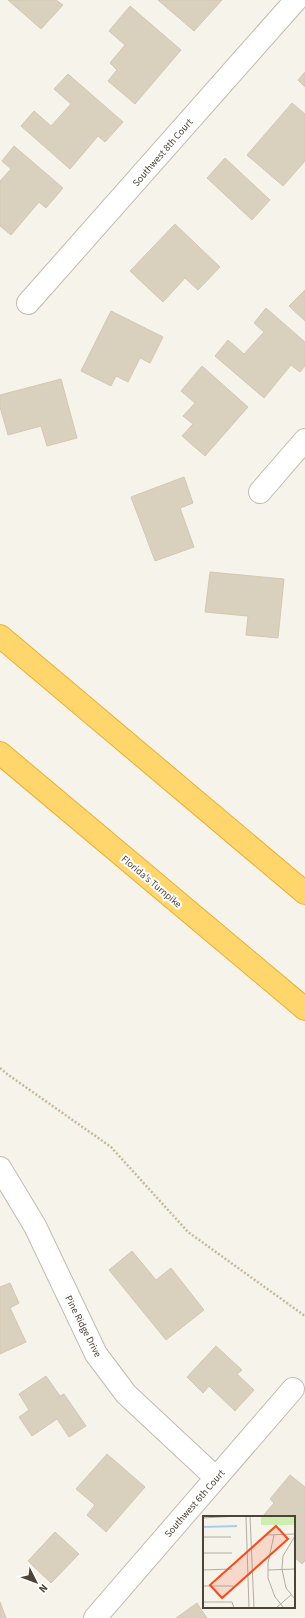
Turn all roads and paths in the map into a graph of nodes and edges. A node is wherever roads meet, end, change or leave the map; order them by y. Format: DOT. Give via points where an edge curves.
graph roads {
  1 [pos="296,0"];
  2 [pos="28,303"];
  3 [pos="305,440"];
  4 [pos="260,492"];
  5 [pos="0,636"];
  6 [pos="0,752"];
  7 [pos="305,893"];
  8 [pos="305,1009"];
  9 [pos="0,1068"];
  10 [pos="0,1168"];
  11 [pos="305,1316"];
  12 [pos="293,1389"];
  13 [pos="216,1478"];
  14 [pos="95,1618"];
  1 -- 2 [label="street, Southwest 8th Court"];
  3 -- 4 [label="street"];
  5 -- 7 [label="highway"];
  6 -- 8 [label="highway, Florida's Turnpike"];
  9 -- 11 [label="path" via="111,1147 188,1232"];
  10 -- 13 [label="street, Pine Ridge Drive" via="34,1226 96,1354 126,1394"];
  12 -- 13 [label="street, Southwest 6th Court"];
  13 -- 14 [label="street, Southwest 6th Court"];
}
